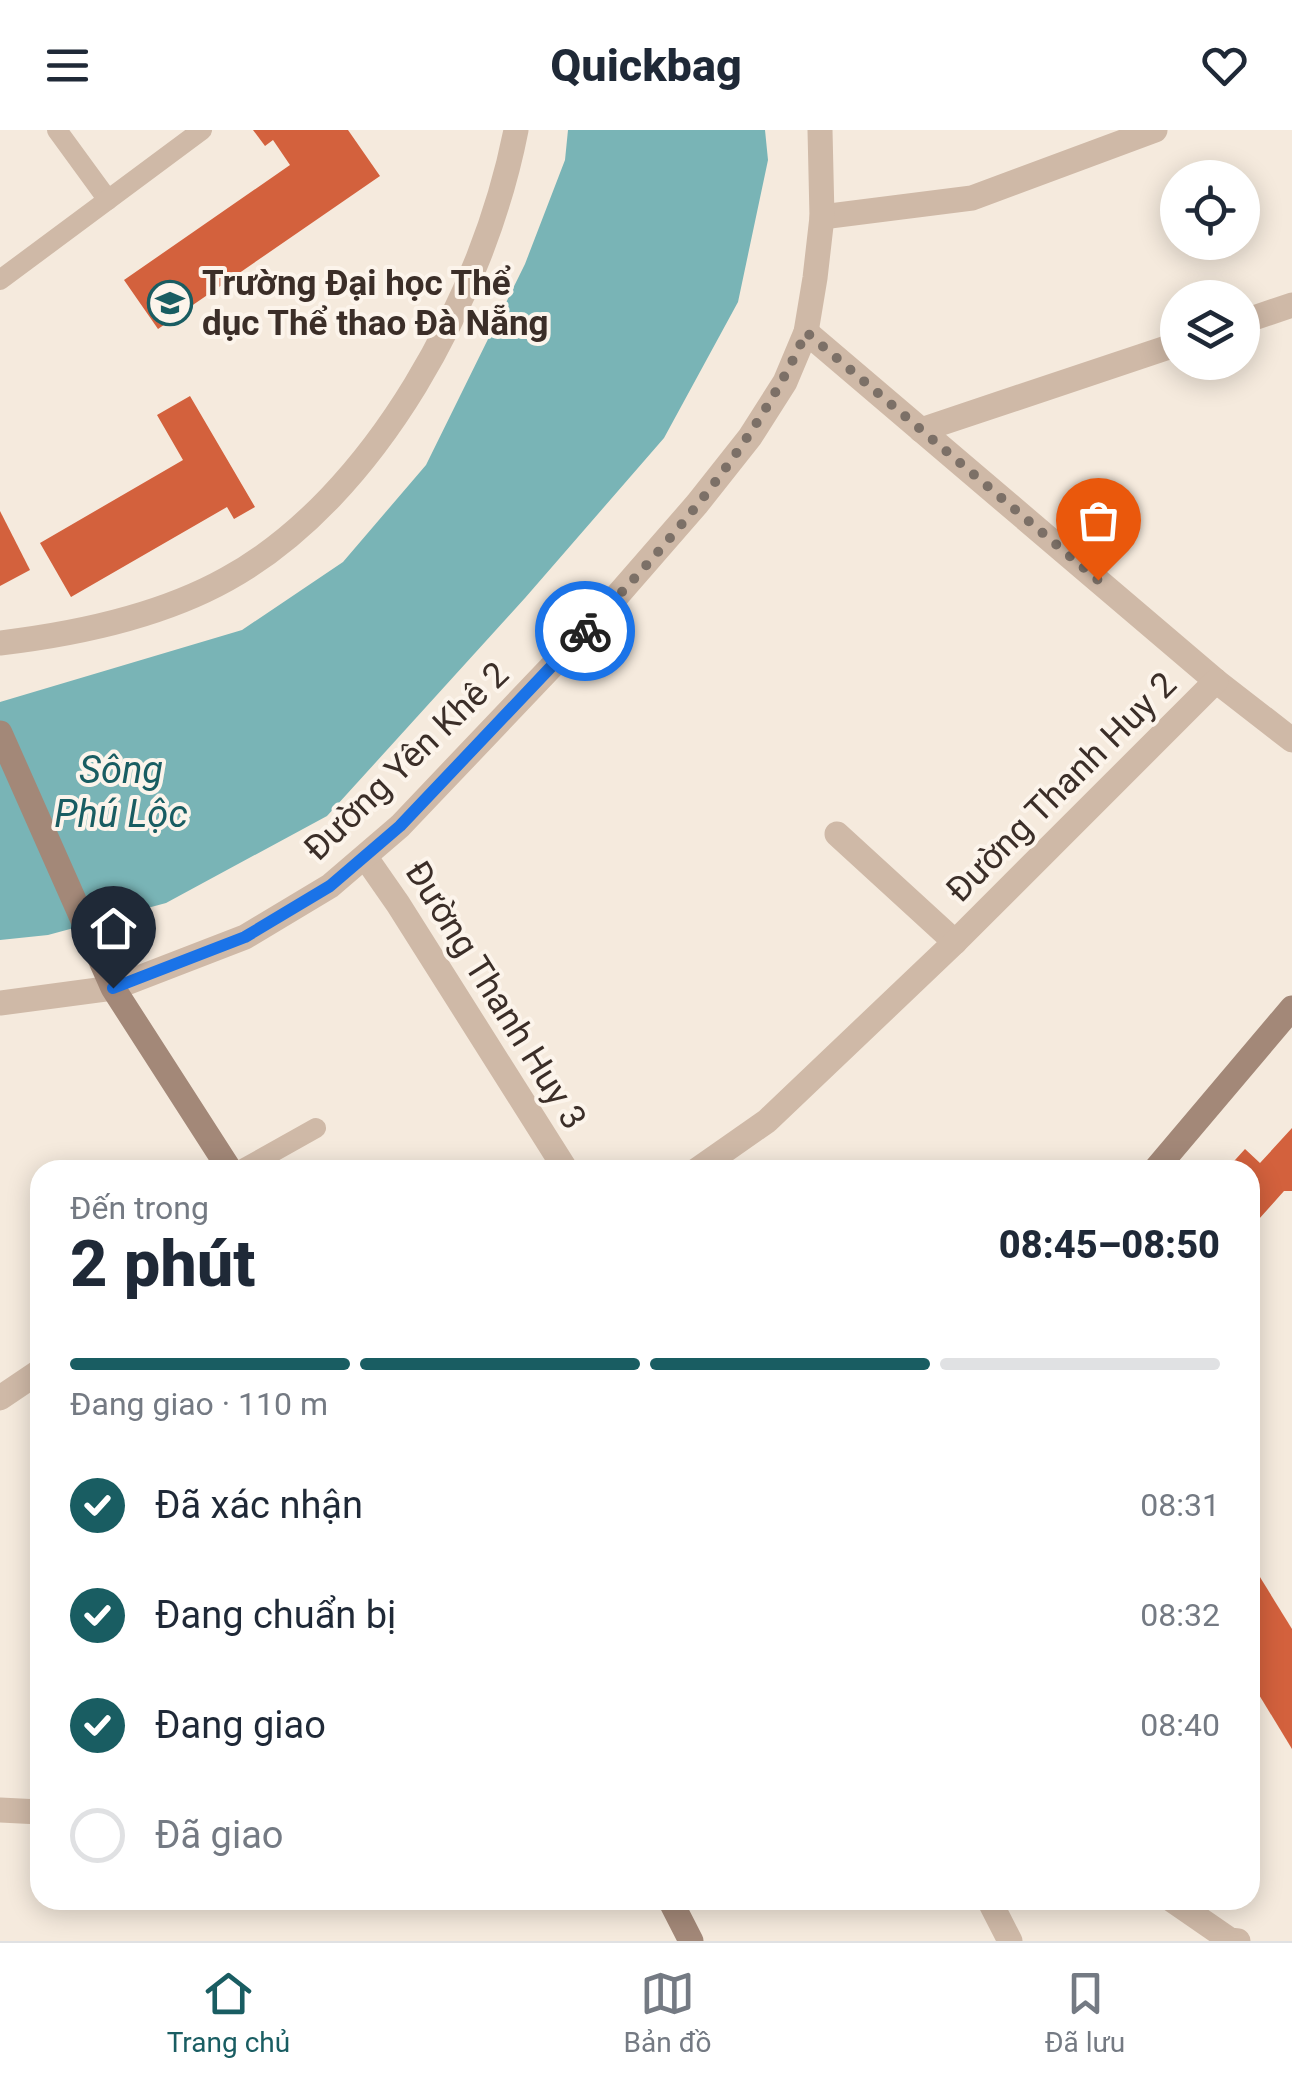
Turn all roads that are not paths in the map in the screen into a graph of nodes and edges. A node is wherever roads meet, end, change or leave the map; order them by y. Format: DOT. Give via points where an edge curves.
graph roads {
  1 [pos="57,130"];
  2 [pos="202,130"];
  3 [pos="516,130"];
  4 [pos="820,130"];
  5 [pos="1155,130"];
  6 [pos="108,200"];
  7 [pos="822,217"];
  8 [pos="0,280"];
  9 [pos="1292,305"];
  10 [pos="1260,316"];
  11 [pos="806,332"];
  12 [pos="1160,350"];
  13 [pos="921,430"];
  14 [pos="0,643"];
  15 [pos="1216,681"];
  16 [pos="0,733"];
  17 [pos="1292,740"];
  18 [pos="837,834"];
  19 [pos="366,858"];
  20 [pos="956,942"];
  21 [pos="113,988"];
  22 [pos="0,1003"];
  23 [pos="1292,1008"];
  24 [pos="316,1128"];
  25 [pos="224,1160"];
  26 [pos="259,1160"];
  27 [pos="560,1160"];
  28 [pos="711,1160"];
  29 [pos="1163,1160"];
  30 [pos="30,1378"];
  31 [pos="0,1398"];
  32 [pos="0,1810"];
  33 [pos="30,1812"];
  34 [pos="675,1910"];
  35 [pos="994,1910"];
  36 [pos="1186,1910"];
  37 [pos="1229,1940"];
  38 [pos="691,1941"];
  39 [pos="1010,1941"];
  40 [pos="1238,1941"];
  1 -- 6 [label="lane"];
  2 -- 6 [label="lane"];
  3 -- 14 [label="street" via="467,282 419,383 312,519 226,580 165,606 90,628"];
  4 -- 7 [label="street, Đường Yên Khê 2"];
  5 -- 7 [label="street" via="972,198"];
  6 -- 8 [label="lane"];
  7 -- 11 [label="street, Đường Yên Khê 2"];
  9 -- 10 [label="street"];
  11 -- 13 [label="street"];
  11 -- 19 [label="street, Đường Yên Khê 2" via="785,382 697,504 596,620"];
  12 -- 13 [label="street"];
  13 -- 15 [label="street"];
  15 -- 17 [label="street"];
  15 -- 20 [label="street, Đường Thanh Huy 2"];
  16 -- 21 [label="street"];
  18 -- 20 [label="street, Đường Thanh Huy 2"];
  19 -- 21 [label="street, Đường Yên Khê 2" via="245,937"];
  19 -- 27 [label="street, Đường Thanh Huy 3"];
  20 -- 28 [label="street, Đường Thanh Huy 2" via="766,1121"];
  21 -- 22 [label="street, Đường Yên Khê 2"];
  21 -- 25 [label="street"];
  23 -- 29 [label="street"];
  24 -- 26 [label="lane"];
  30 -- 31 [label="street"];
  32 -- 33 [label="street"];
  34 -- 38 [label="street"];
  35 -- 39 [label="street"];
  36 -- 37 [label="street"];
  37 -- 40 [label="street"];
}
